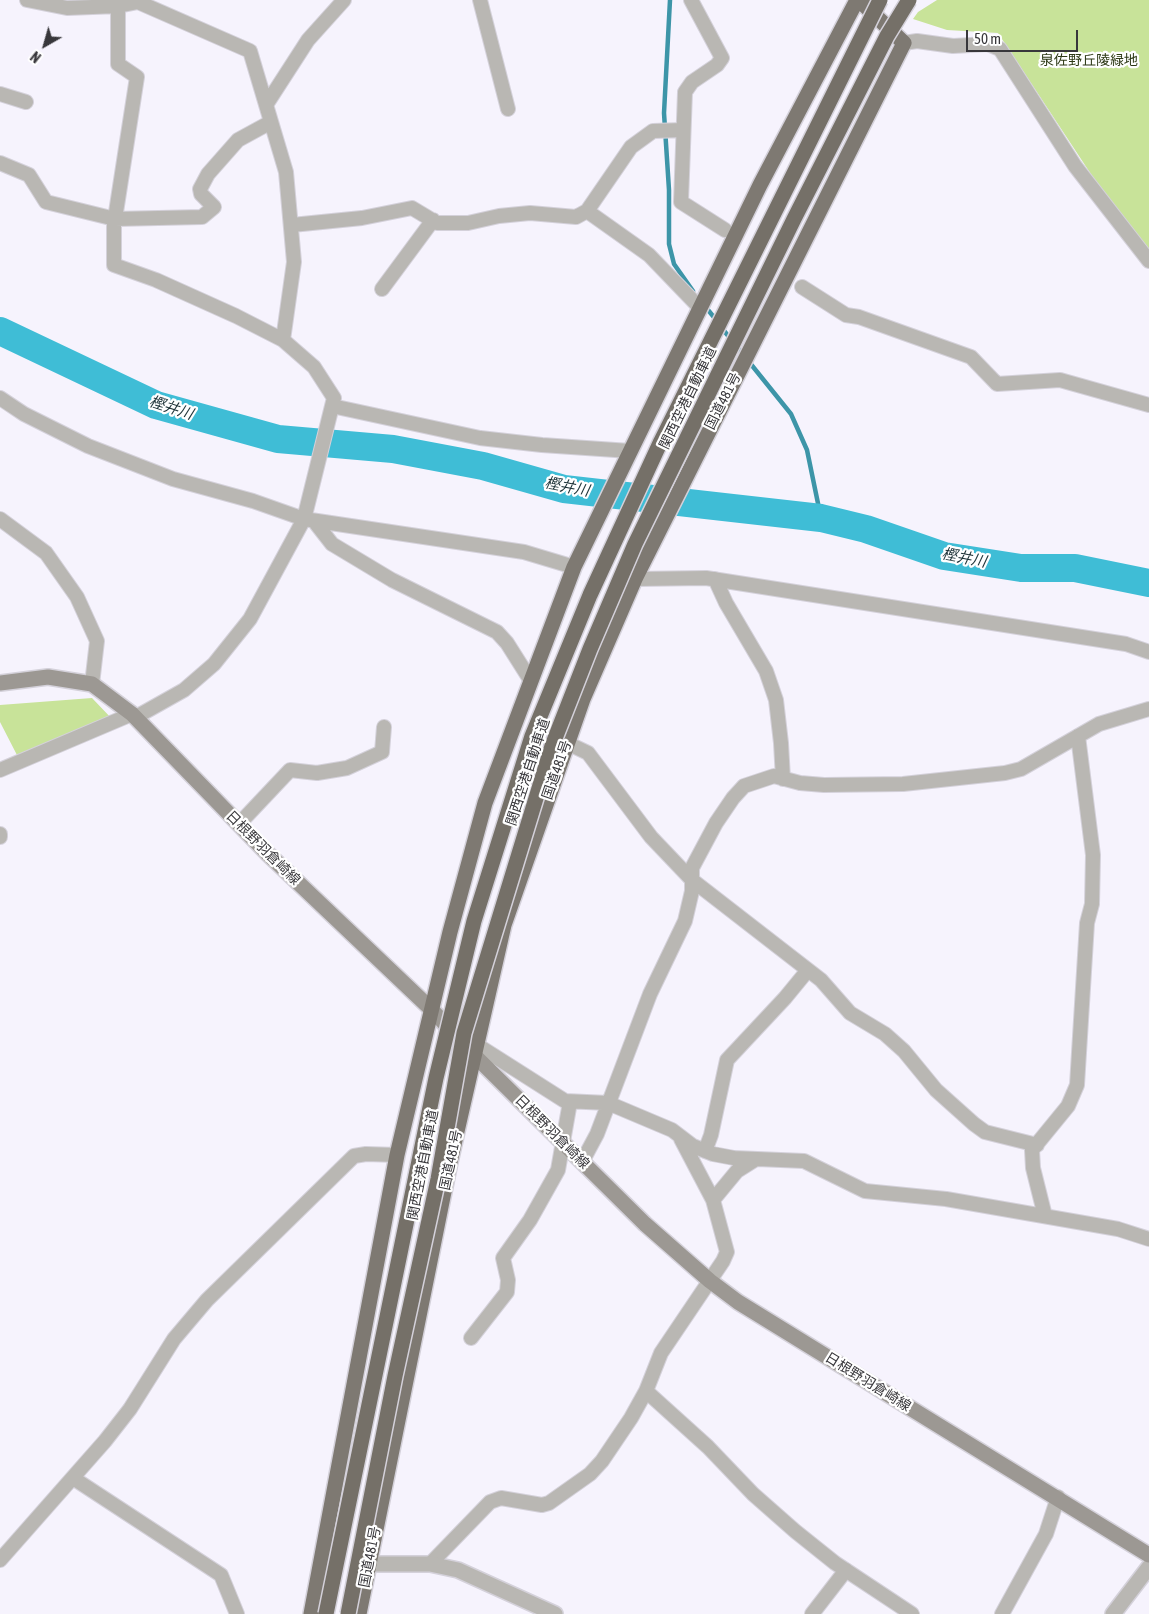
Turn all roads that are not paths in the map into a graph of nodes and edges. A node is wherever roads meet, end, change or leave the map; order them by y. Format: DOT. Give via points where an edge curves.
graph roads {
  1 [pos="26,0"];
  2 [pos="344,0"];
  3 [pos="480,0"];
  4 [pos="691,0"];
  5 [pos="858,0"];
  6 [pos="880,0"];
  7 [pos="909,0"];
  8 [pos="118,6"];
  9 [pos="904,43"];
  10 [pos="0,94"];
  11 [pos="26,102"];
  12 [pos="266,105"];
  13 [pos="508,109"];
  14 [pos="271,122"];
  15 [pos="683,130"];
  16 [pos="0,163"];
  17 [pos="587,211"];
  18 [pos="115,219"];
  19 [pos="433,220"];
  20 [pos="292,225"];
  21 [pos="725,230"];
  22 [pos="1149,261"];
  23 [pos="802,287"];
  24 [pos="382,289"];
  25 [pos="700,308"];
  26 [pos="282,340"];
  27 [pos="0,398"];
  28 [pos="332,406"];
  29 [pos="1149,406"];
  30 [pos="630,451"];
  31 [pos="0,519"];
  32 [pos="309,520"];
  33 [pos="574,567"];
  34 [pos="635,579"];
  35 [pos="715,579"];
  36 [pos="1149,652"];
  37 [pos="531,681"];
  38 [pos="0,683"];
  39 [pos="92,684"];
  40 [pos="1149,709"];
  41 [pos="134,716"];
  42 [pos="384,727"];
  43 [pos="1078,736"];
  44 [pos="567,743"];
  45 [pos="0,770"];
  46 [pos="783,778"];
  47 [pos="239,824"];
  48 [pos="692,880"];
  49 [pos="808,970"];
  50 [pos="432,1010"];
  51 [pos="476,1051"];
  52 [pos="570,1102"];
  53 [pos="608,1103"];
  54 [pos="680,1136"];
  55 [pos="563,1143"];
  56 [pos="1036,1145"];
  57 [pos="705,1151"];
  58 [pos="397,1155"];
  59 [pos="756,1159"];
  60 [pos="582,1162"];
  61 [pos="713,1200"];
  62 [pos="1045,1216"];
  63 [pos="1149,1238"];
  64 [pos="710,1281"];
  65 [pos="472,1338"];
  66 [pos="646,1391"];
  67 [pos="73,1478"];
  68 [pos="1058,1497"];
  69 [pos="1149,1555"];
  70 [pos="0,1560"];
  71 [pos="368,1564"];
  72 [pos="430,1564"];
  73 [pos="1149,1567"];
  74 [pos="846,1570"];
  75 [pos="892,1608"];
  76 [pos="237,1614"];
  77 [pos="312,1614"];
  78 [pos="326,1614"];
  79 [pos="348,1614"];
  80 [pos="359,1614"];
  81 [pos="555,1614"];
  82 [pos="812,1614"];
  83 [pos="912,1614"];
  84 [pos="1002,1614"];
  85 [pos="1113,1614"];
  1 -- 8 [label="street" via="67,8"];
  2 -- 12 [label="street" via="308,40"];
  3 -- 13 [label="street"];
  4 -- 15 [label="street" via="722,58 692,82 685,92"];
  5 -- 9 [label="highway"];
  5 -- 25 [label="highway"];
  6 -- 78 [label="highway, 関西空港自動車道, bridge" via="661,441 590,595 532,736 474,921 436,1078"];
  7 -- 79 [label="highway, 関西空港自動車道, bridge" via="887,36 798,211 634,544 552,746 464,1034 438,1179"];
  8 -- 12 [label="street" via="138,2 250,51"];
  8 -- 18 [label="street" via="118,64 137,77"];
  9 -- 22 [label="street" via="988,44 1000,49 1075,166"];
  9 -- 34 [label="highway, 国道481号"];
  10 -- 11 [label="street"];
  12 -- 14 [label="street"];
  14 -- 18 [label="street" via="238,140 208,174 200,189 214,207 202,217"];
  14 -- 20 [label="street" via="286,172"];
  15 -- 17 [label="street" via="653,131 632,147"];
  15 -- 21 [label="street" via="680,202"];
  16 -- 18 [label="street" via="29,175 46,202"];
  17 -- 19 [label="street" via="576,217 530,213 468,223 437,223"];
  17 -- 25 [label="street" via="649,255"];
  18 -- 26 [label="street" via="114,265 192,296"];
  19 -- 20 [label="street" via="412,208 362,218"];
  19 -- 24 [label="street"];
  20 -- 26 [label="street" via="294,262"];
  23 -- 29 [label="street" via="846,315 971,357 997,384 1060,380"];
  25 -- 30 [label="highway"];
  26 -- 28 [label="street" via="314,367 334,398"];
  27 -- 32 [label="street" via="24,414 88,446 173,479"];
  28 -- 30 [label="street" via="480,438"];
  28 -- 32 [label="street"];
  30 -- 33 [label="highway"];
  31 -- 39 [label="street" via="46,553 77,597 97,641"];
  32 -- 33 [label="street" via="524,552"];
  32 -- 37 [label="street" via="332,544 392,580 497,632"];
  32 -- 41 [label="street" via="250,619 214,664 184,690"];
  33 -- 37 [label="highway"];
  34 -- 35 [label="street"];
  34 -- 44 [label="highway, 国道481号"];
  35 -- 36 [label="street" via="1116,643"];
  35 -- 46 [label="street" via="766,671 776,700"];
  37 -- 50 [label="highway" via="485,803"];
  38 -- 39 [label="main road, 日根野羽倉崎線" via="48,677"];
  39 -- 41 [label="main road, 日根野羽倉崎線"];
  40 -- 43 [label="street" via="1099,724"];
  41 -- 45 [label="street"];
  41 -- 47 [label="main road, 日根野羽倉崎線"];
  42 -- 47 [label="street" via="382,752 347,768 317,773 290,770"];
  43 -- 46 [label="street" via="1022,769 1005,773 903,784 824,785"];
  43 -- 56 [label="street" via="1093,855 1080,1057 1077,1085 1068,1106"];
  44 -- 48 [label="street" via="588,753 651,837"];
  44 -- 51 [label="highway, 国道481号" via="504,925"];
  46 -- 48 [label="street" via="760,779 744,786 733,798 692,868"];
  47 -- 50 [label="main road, 日根野羽倉崎線"];
  48 -- 49 [label="street"];
  48 -- 53 [label="street" via="685,921 650,994"];
  49 -- 56 [label="street" via="850,1013 885,1034 904,1051 936,1090 974,1124 985,1132"];
  49 -- 57 [label="street" via="727,1060 712,1135"];
  50 -- 51 [label="main road, 日根野羽倉崎線"];
  50 -- 58 [label="highway"];
  51 -- 52 [label="street"];
  51 -- 55 [label="main road, 日根野羽倉崎線"];
  51 -- 71 [label="highway, 国道481号" via="448,1171"];
  52 -- 53 [label="street"];
  52 -- 55 [label="street"];
  53 -- 54 [label="street"];
  53 -- 60 [label="street"];
  54 -- 57 [label="street"];
  54 -- 61 [label="street"];
  55 -- 60 [label="main road, 日根野羽倉崎線"];
  55 -- 65 [label="street" via="558,1170 530,1220 503,1258 508,1292"];
  56 -- 62 [label="street" via="1032,1150 1033,1168"];
  57 -- 59 [label="street"];
  58 -- 67 [label="street" via="354,1156 207,1300 174,1339 120,1422"];
  58 -- 77 [label="highway"];
  59 -- 61 [label="street" via="737,1171"];
  59 -- 62 [label="street" via="804,1161 865,1191 946,1199"];
  60 -- 64 [label="main road, 日根野羽倉崎線" via="645,1224"];
  61 -- 64 [label="street" via="726,1252"];
  62 -- 63 [label="street"];
  64 -- 66 [label="street" via="661,1353"];
  64 -- 68 [label="main road, 日根野羽倉崎線" via="738,1302"];
  66 -- 72 [label="street" via="590,1474 542,1505 501,1498 490,1502"];
  66 -- 74 [label="street" via="708,1447 753,1494"];
  67 -- 70 [label="street"];
  67 -- 76 [label="street" via="221,1575"];
  68 -- 69 [label="main road, 日根野羽倉崎線"];
  68 -- 84 [label="street" via="1046,1534"];
  71 -- 72 [label="street"];
  71 -- 80 [label="highway, 国道481号"];
  72 -- 81 [label="street" via="458,1570"];
  73 -- 85 [label="street"];
  74 -- 75 [label="street"];
  74 -- 82 [label="street"];
  75 -- 83 [label="street"];
}
